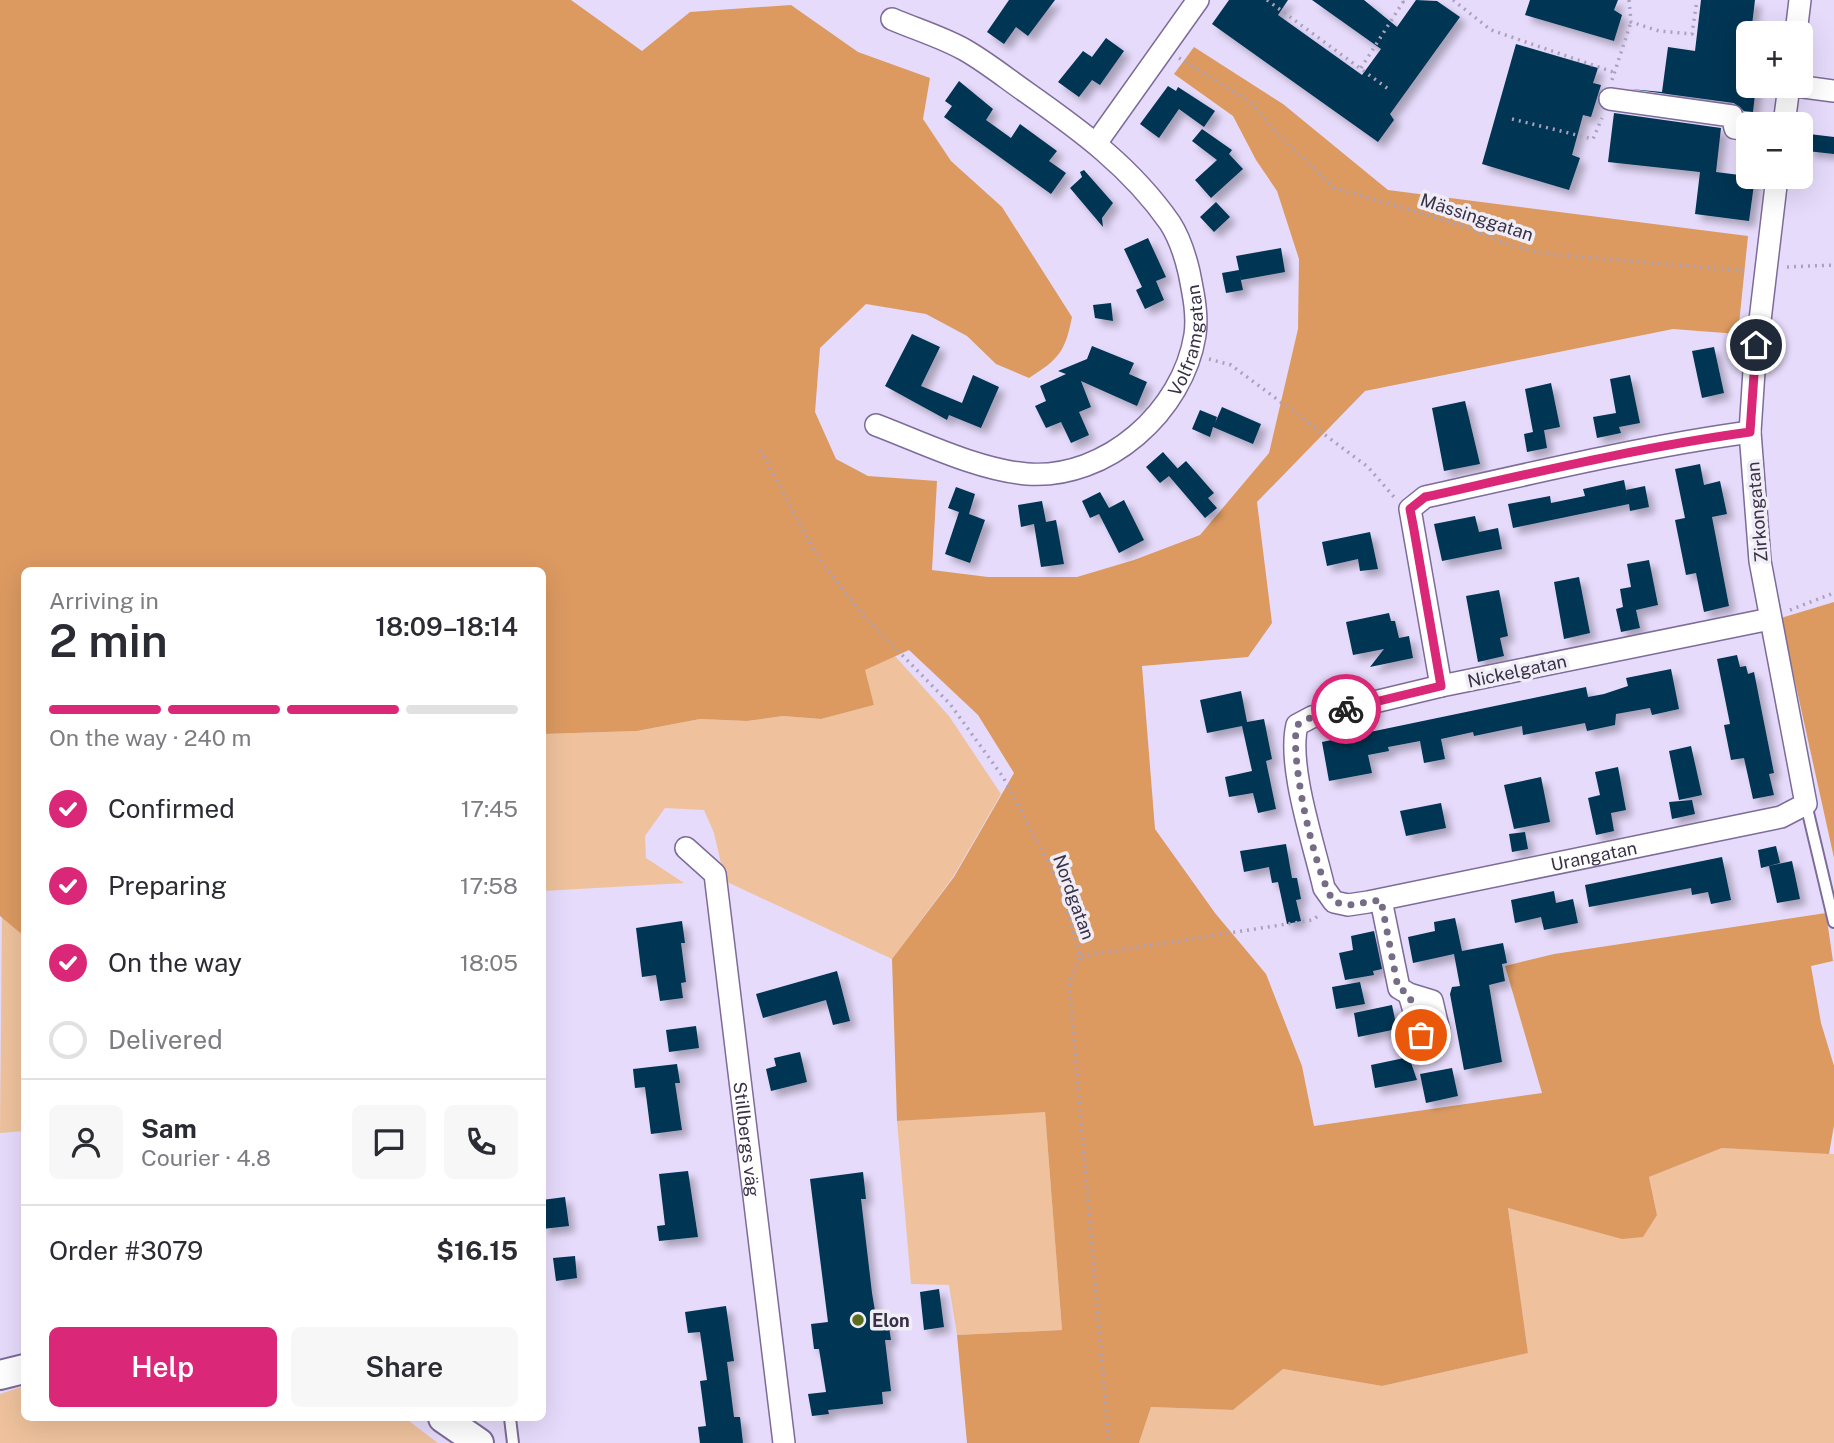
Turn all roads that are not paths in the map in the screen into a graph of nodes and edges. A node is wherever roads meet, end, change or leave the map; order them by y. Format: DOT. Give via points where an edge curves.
graph roads {
  1 [pos="1198,0"];
  2 [pos="1800,0"];
  3 [pos="891,19"];
  4 [pos="1797,21"];
  5 [pos="1813,88"];
  6 [pos="1834,91"];
  7 [pos="1610,99"];
  8 [pos="1736,128"];
  9 [pos="1097,142"];
  10 [pos="1775,189"];
  11 [pos="876,425"];
  12 [pos="1750,432"];
  13 [pos="1770,619"];
  14 [pos="1441,686"];
  15 [pos="1806,804"];
  16 [pos="687,848"];
  17 [pos="1381,900"];
  18 [pos="1334,902"];
  19 [pos="1834,922"];
  20 [pos="1409,994"];
  21 [pos="21,1370"];
  22 [pos="0,1376"];
  23 [pos="447,1421"];
  24 [pos="510,1421"];
  25 [pos="479,1443"];
  26 [pos="513,1443"];
  27 [pos="784,1443"];
  1 -- 9 [label="street"];
  2 -- 4 [label="street"];
  3 -- 9 [label="street, Volframgatan" via="964,49"];
  5 -- 6 [label="street"];
  7 -- 8 [label="street" via="1732,116"];
  9 -- 11 [label="street, Volframgatan" via="1133,176 1171,225 1184,254 1195,296 1196,333 1185,373 1168,400 1134,438 1097,460 1027,474 985,465"];
  10 -- 12 [label="street, Zirkongatan"];
  12 -- 13 [label="street, Zirkongatan" via="1760,561"];
  12 -- 14 [label="street" via="1687,440 1438,494 1410,509"];
  13 -- 14 [label="street, Nickelgatan"];
  13 -- 15 [label="street, Zirkongatan"];
  14 -- 18 [label="street, Nickelgatan" via="1312,717 1297,725 1293,742 1296,767 1324,888"];
  15 -- 17 [label="street, Urangatan" via="1781,817"];
  15 -- 19 [label="lane"];
  16 -- 27 [label="street, Stillbergs väg" via="715,874"];
  17 -- 18 [label="street, Urangatan" via="1349,905"];
  17 -- 20 [label="street" via="1398,988"];
  21 -- 22 [label="street"];
  23 -- 25 [label="street"];
  24 -- 26 [label="lane"];
}
